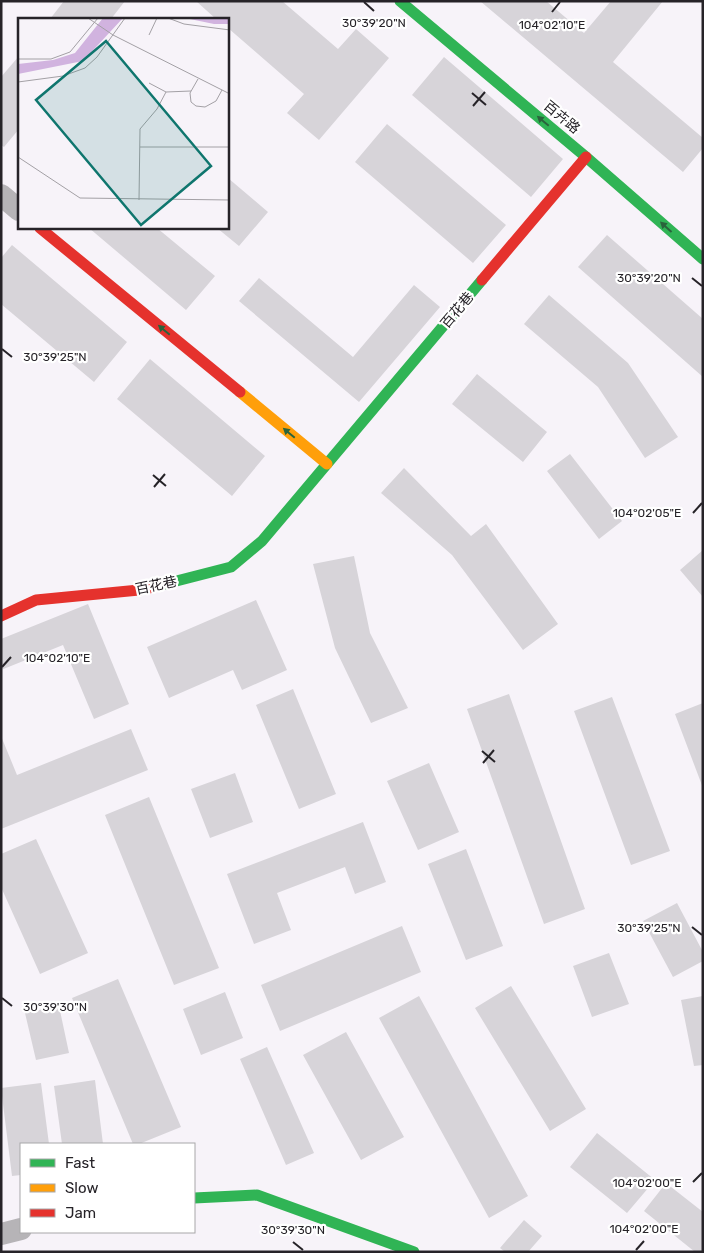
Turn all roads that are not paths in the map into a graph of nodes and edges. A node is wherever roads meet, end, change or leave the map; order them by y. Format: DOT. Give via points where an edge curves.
graph roads {
  1 [pos="400,1"];
  2 [pos="586,157"];
  3 [pos="1,195"];
  4 [pos="18,209"];
  5 [pos="41,229"];
  6 [pos="703,259"];
  7 [pos="327,464"];
  8 [pos="1,616"];
  9 [pos="195,1198"];
  10 [pos="20,1228"];
  11 [pos="1,1234"];
  12 [pos="414,1252"];
  2 -- 1 [label="street, 百卉路, one-way"];
  6 -- 2 [label="street, 百卉路, one-way"];
  2 -- 7 [label="street, 百花巷"];
  3 -- 4 [label="street"];
  7 -- 5 [label="street, one-way"];
  7 -- 8 [label="street, 百花巷" via="262,541 231,567 139,590 36,600"];
  9 -- 12 [label="street" via="257,1195"];
  10 -- 11 [label="street"];
}
